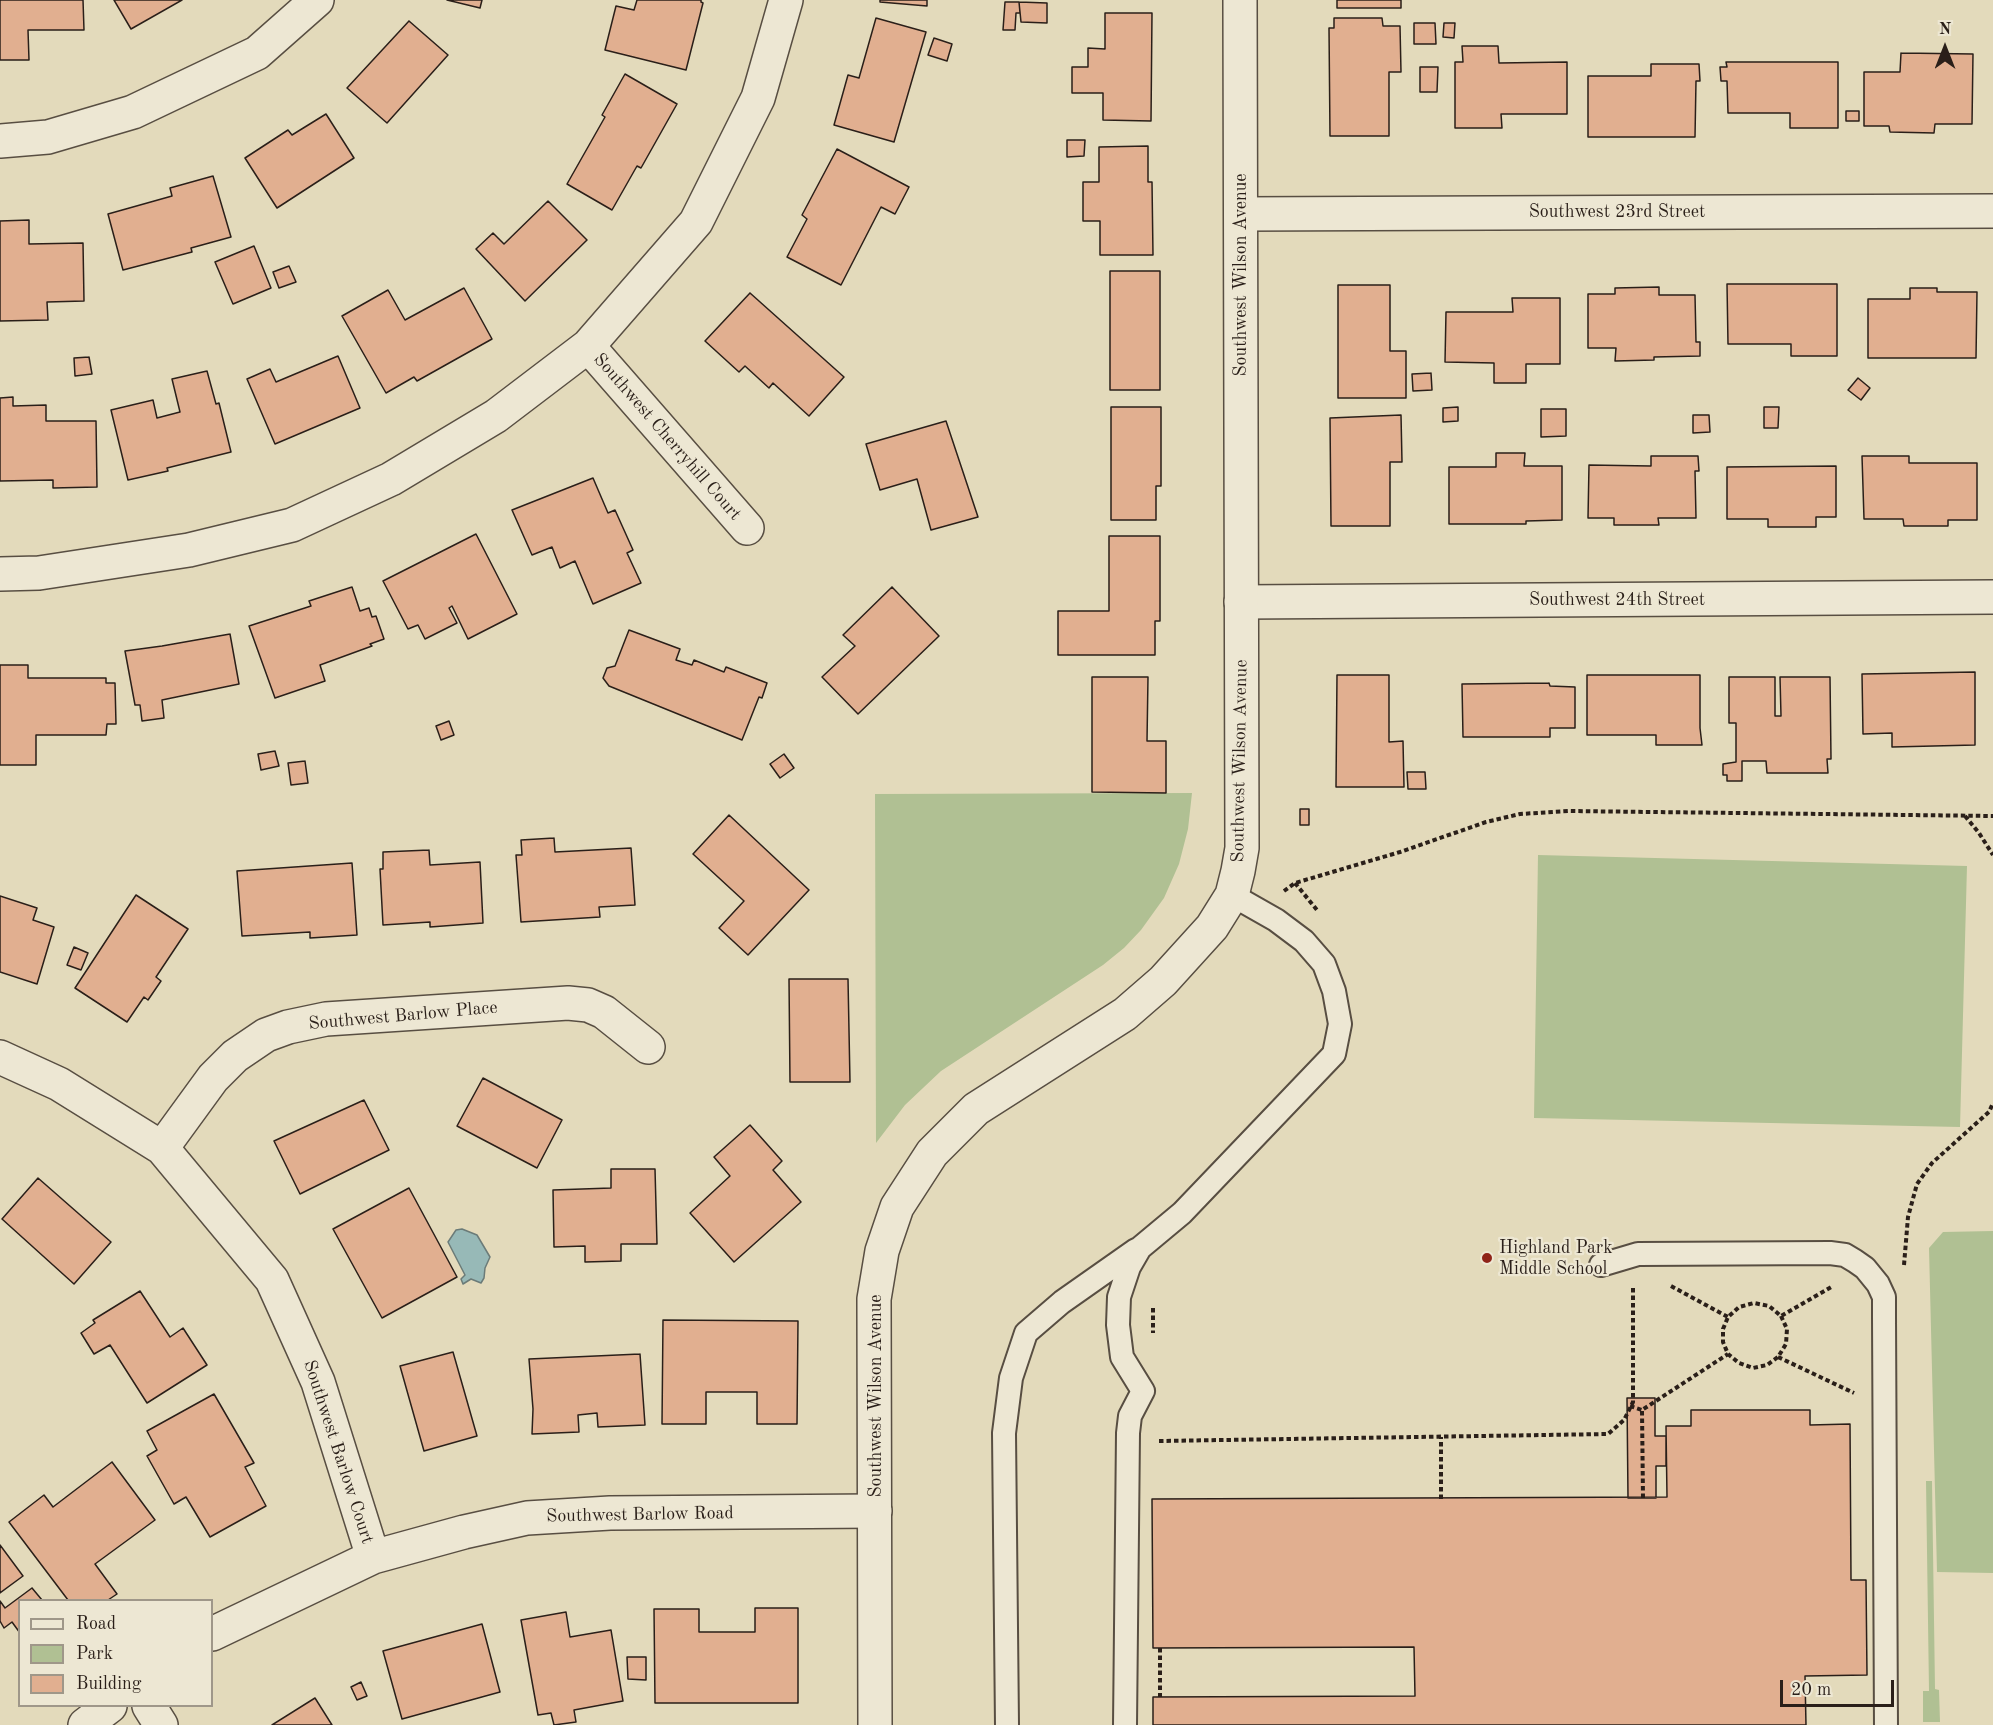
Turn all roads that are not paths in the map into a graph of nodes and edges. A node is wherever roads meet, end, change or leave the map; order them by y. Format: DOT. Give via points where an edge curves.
graph roads {
  1 [pos="316,0"];
  2 [pos="786,0"];
  3 [pos="1240,0"];
  4 [pos="0,141"];
  5 [pos="1993,211"];
  6 [pos="1241,213"];
  7 [pos="588,346"];
  8 [pos="747,528"];
  9 [pos="0,574"];
  10 [pos="1993,597"];
  11 [pos="1241,602"];
  12 [pos="1245,902"];
  13 [pos="648,1047"];
  14 [pos="0,1058"];
  15 [pos="162,1148"];
  16 [pos="1140,1248"];
  17 [pos="1601,1265"];
  18 [pos="875,1511"];
  19 [pos="373,1557"];
  20 [pos="213,1634"];
  21 [pos="109,1707"];
  22 [pos="150,1707"];
  23 [pos="85,1725"];
  24 [pos="161,1725"];
  25 [pos="875,1725"];
  26 [pos="1007,1725"];
  27 [pos="1125,1725"];
  28 [pos="1886,1725"];
  1 -- 4 [label="street" via="257,53 133,112 48,137"];
  2 -- 7 [label="street" via="758,98 696,222"];
  3 -- 6 [label="street, Southwest Wilson Avenue"];
  5 -- 6 [label="street, Southwest 23rd Street"];
  6 -- 11 [label="street, Southwest Wilson Avenue"];
  7 -- 8 [label="street, Southwest Cherryhill Court"];
  7 -- 9 [label="street" via="496,416 391,478 292,525 189,550 39,573"];
  10 -- 11 [label="street, Southwest 24th Street"];
  11 -- 12 [label="street, Southwest Wilson Avenue"];
  12 -- 16 [label="lane" via="1304,941 1324,964 1340,1024 1334,1054 1182,1213"];
  12 -- 18 [label="street, Southwest Wilson Avenue" via="1212,927 1163,981 1125,1014 976,1109 932,1153 897,1207 882,1251 874,1299"];
  13 -- 15 [label="street, Southwest Barlow Place" via="604,1012 568,1003 326,1019 266,1035 235,1056 213,1078"];
  14 -- 15 [label="street, Southwest Barlow Court" via="59,1084"];
  15 -- 19 [label="street, Southwest Barlow Court" via="272,1280 318,1382"];
  16 -- 26 [label="lane" via="1062,1302 1026,1333 1011,1378 1004,1432"];
  16 -- 27 [label="lane" via="1119,1297 1118,1325 1122,1357 1143,1391 1130,1416 1128,1433"];
  17 -- 28 [label="lane" via="1638,1254 1830,1253 1845,1255 1872,1276 1884,1297"];
  18 -- 19 [label="street, Southwest Barlow Road" via="609,1513 527,1518"];
  18 -- 25 [label="street, Southwest Wilson Avenue"];
  19 -- 20 [label="street, Southwest Barlow Road"];
  21 -- 23 [label="street"];
  22 -- 24 [label="street"];
}
